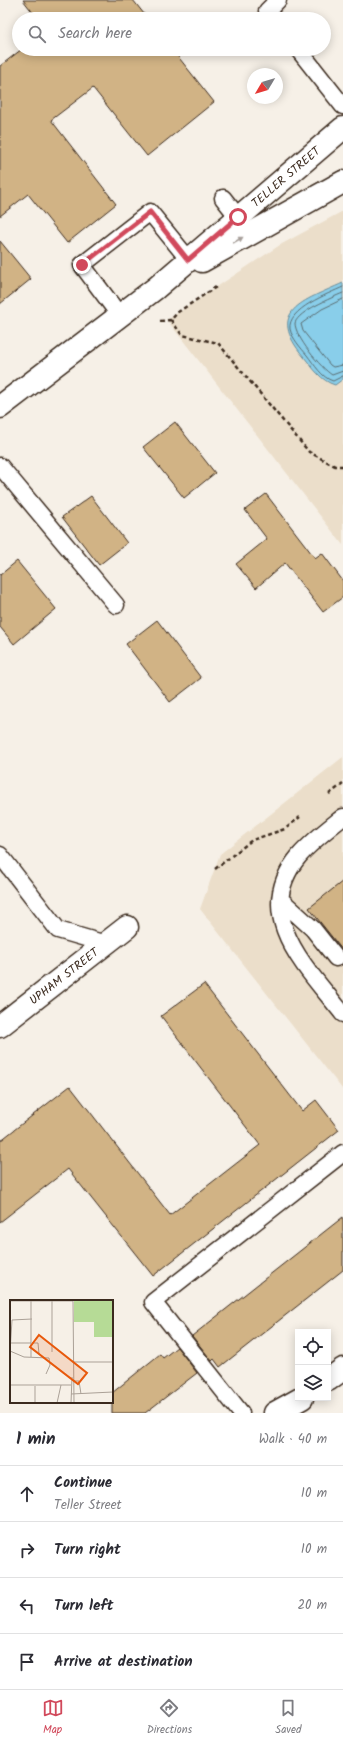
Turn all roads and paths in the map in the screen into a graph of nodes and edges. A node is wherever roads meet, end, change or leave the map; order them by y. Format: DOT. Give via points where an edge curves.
graph roads {
  1 [pos="278,0"];
  2 [pos="269,12"];
  3 [pos="304,56"];
  4 [pos="343,106"];
  5 [pos="343,128"];
  6 [pos="343,182"];
  7 [pos="223,198"];
  8 [pos="238,217"];
  9 [pos="188,260"];
  10 [pos="156,288"];
  11 [pos="120,316"];
  12 [pos="171,320"];
  13 [pos="3,400"];
  14 [pos="0,466"];
  15 [pos="343,466"];
  16 [pos="116,605"];
  17 [pos="343,784"];
  18 [pos="326,797"];
  19 [pos="302,816"];
  20 [pos="343,818"];
  21 [pos="0,855"];
  22 [pos="215,869"];
  23 [pos="280,899"];
  24 [pos="127,927"];
  25 [pos="106,944"];
  26 [pos="336,958"];
  27 [pos="343,1014"];
  28 [pos="0,1026"];
  29 [pos="343,1153"];
  30 [pos="343,1369"];
  31 [pos="331,1378"];
  32 [pos="297,1401"];
  33 [pos="240,1413"];
  34 [pos="275,1413"];
  1 -- 2 [label="lane" via="267,10"];
  3 -- 4 [label="lane"];
  5 -- 8 [label="street, TELLER STREET"];
  10 -- 6 [label="street, TELLER STREET, one-way"];
  7 -- 8 [label="lane"];
  8 -- 9 [label="street, TELLER STREET"];
  9 -- 10 [label="street, TELLER STREET"];
  9 -- 11 [label="lane" via="150,212 82,265"];
  10 -- 11 [label="street, TELLER STREET"];
  11 -- 13 [label="street, TELLER STREET"];
  12 -- 15 [label="path" via="182,335 218,343 310,452 335,466"];
  14 -- 16 [label="lane"];
  17 -- 18 [label="path"];
  19 -- 22 [label="path" via="284,829 252,840"];
  20 -- 23 [label="lane" via="300,856 287,876"];
  21 -- 25 [label="lane" via="58,930"];
  23 -- 26 [label="lane" via="313,929"];
  23 -- 27 [label="lane" via="282,926 288,941"];
  24 -- 25 [label="street, UPHAM STREET"];
  25 -- 28 [label="street, UPHAM STREET"];
  29 -- 33 [label="lane" via="153,1302"];
  30 -- 31 [label="street"];
  32 -- 34 [label="street"];
}
